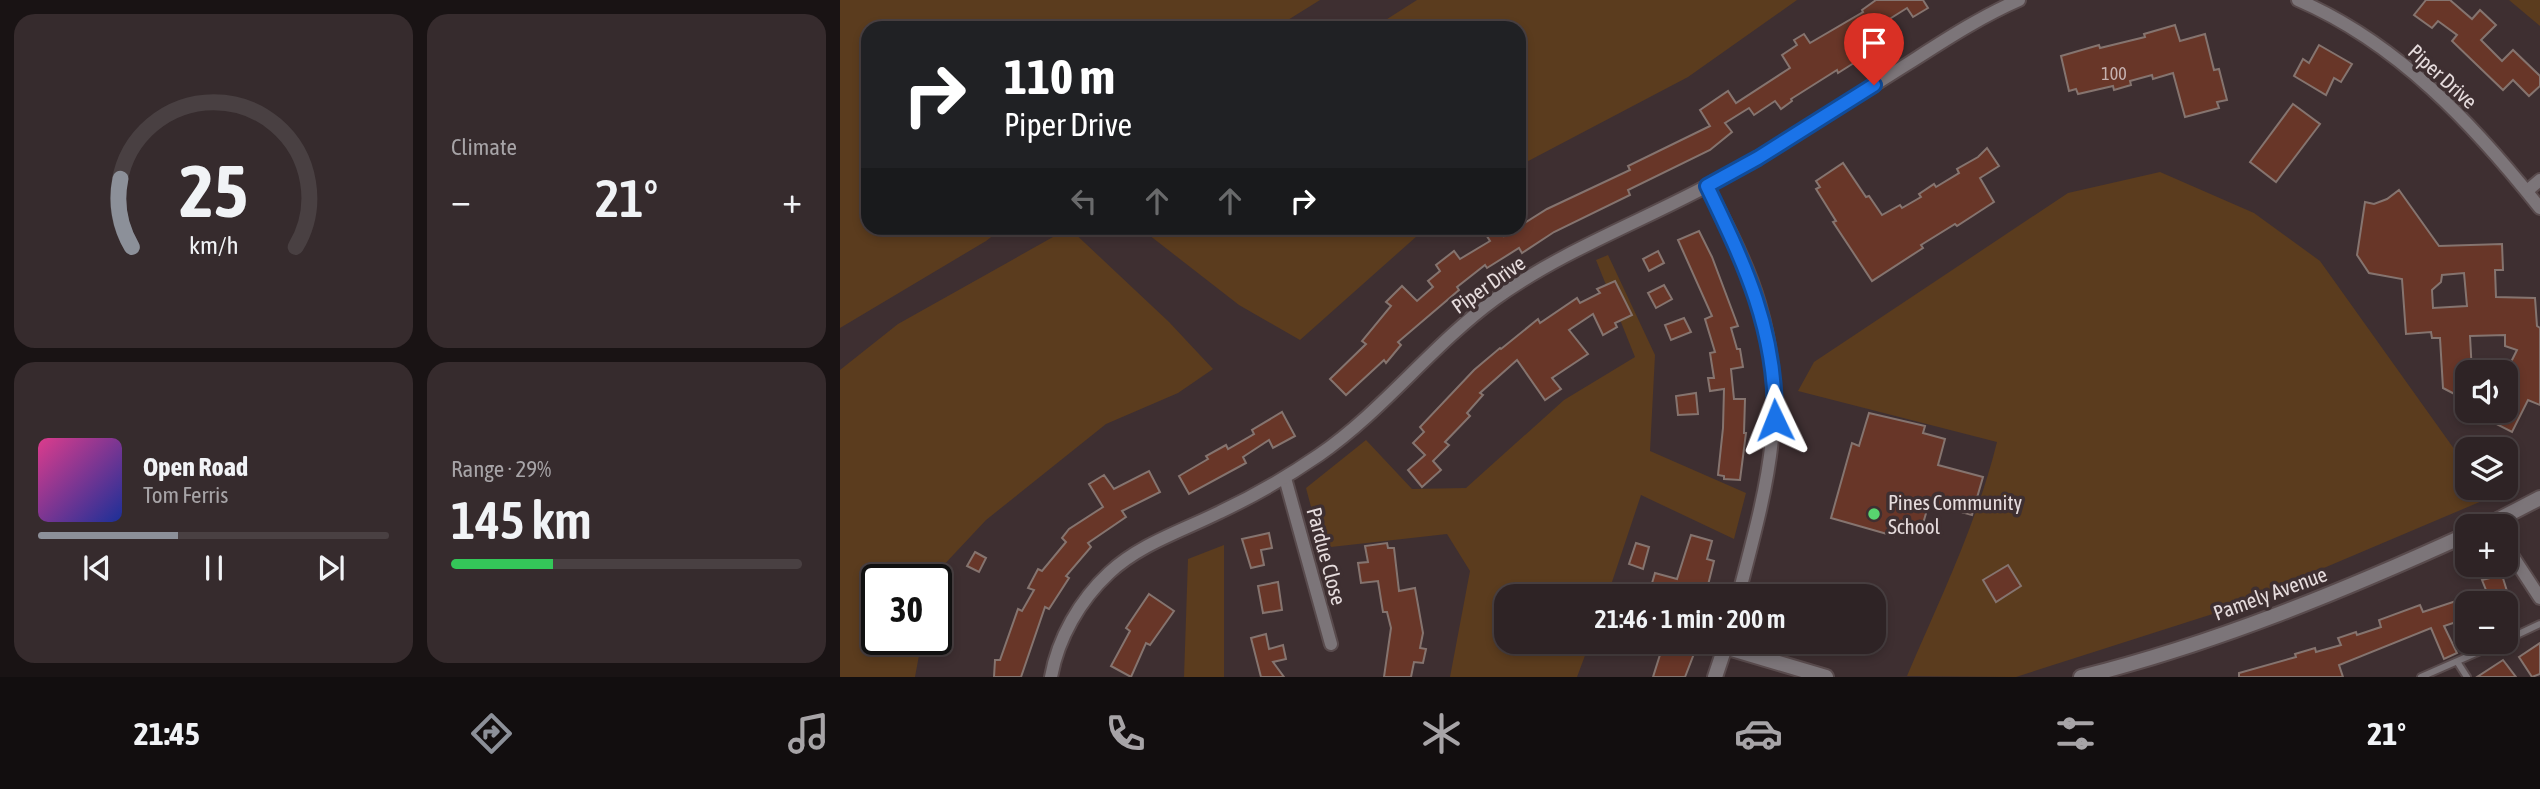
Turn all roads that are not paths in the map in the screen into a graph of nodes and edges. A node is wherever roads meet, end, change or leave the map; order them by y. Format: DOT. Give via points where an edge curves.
graph roads {
  1 [pos="2019,0"];
  2 [pos="2298,0"];
  3 [pos="2540,180"];
  4 [pos="1707,186"];
  5 [pos="2526,191"];
  6 [pos="2540,208"];
  7 [pos="1286,478"];
  8 [pos="2540,498"];
  9 [pos="2511,514"];
  10 [pos="2455,540"];
  11 [pos="2518,564"];
  12 [pos="1741,584"];
  13 [pos="2540,598"];
  14 [pos="2540,624"];
  15 [pos="2518,634"];
  16 [pos="1331,644"];
  17 [pos="1723,654"];
  18 [pos="1756,654"];
  19 [pos="2477,654"];
  20 [pos="2458,663"];
  21 [pos="1051,677"];
  22 [pos="1715,677"];
  23 [pos="1826,677"];
  24 [pos="2081,677"];
  25 [pos="2421,677"];
  26 [pos="2468,677"];
  1 -- 4 [label="street, Piper Drive" via="1965,28"];
  2 -- 5 [label="street, Piper Drive" via="2351,27 2410,70 2469,125"];
  3 -- 5 [label="street"];
  4 -- 7 [label="street, Piper Drive" via="1569,255 1498,298 1451,334 1360,424"];
  4 -- 12 [label="street" via="1759,303 1775,399 1767,482"];
  5 -- 6 [label="street, Piper Drive"];
  7 -- 16 [label="street, Pardue Close"];
  7 -- 21 [label="street, Piper Drive" via="1148,545 1111,571 1068,628"];
  8 -- 9 [label="street"];
  10 -- 24 [label="street, Pamely Avenue" via="2307,603"];
  11 -- 13 [label="street"];
  14 -- 15 [label="lane"];
  17 -- 22 [label="street"];
  18 -- 23 [label="street"];
  19 -- 20 [label="lane"];
  20 -- 25 [label="lane"];
  20 -- 26 [label="lane"];
}
